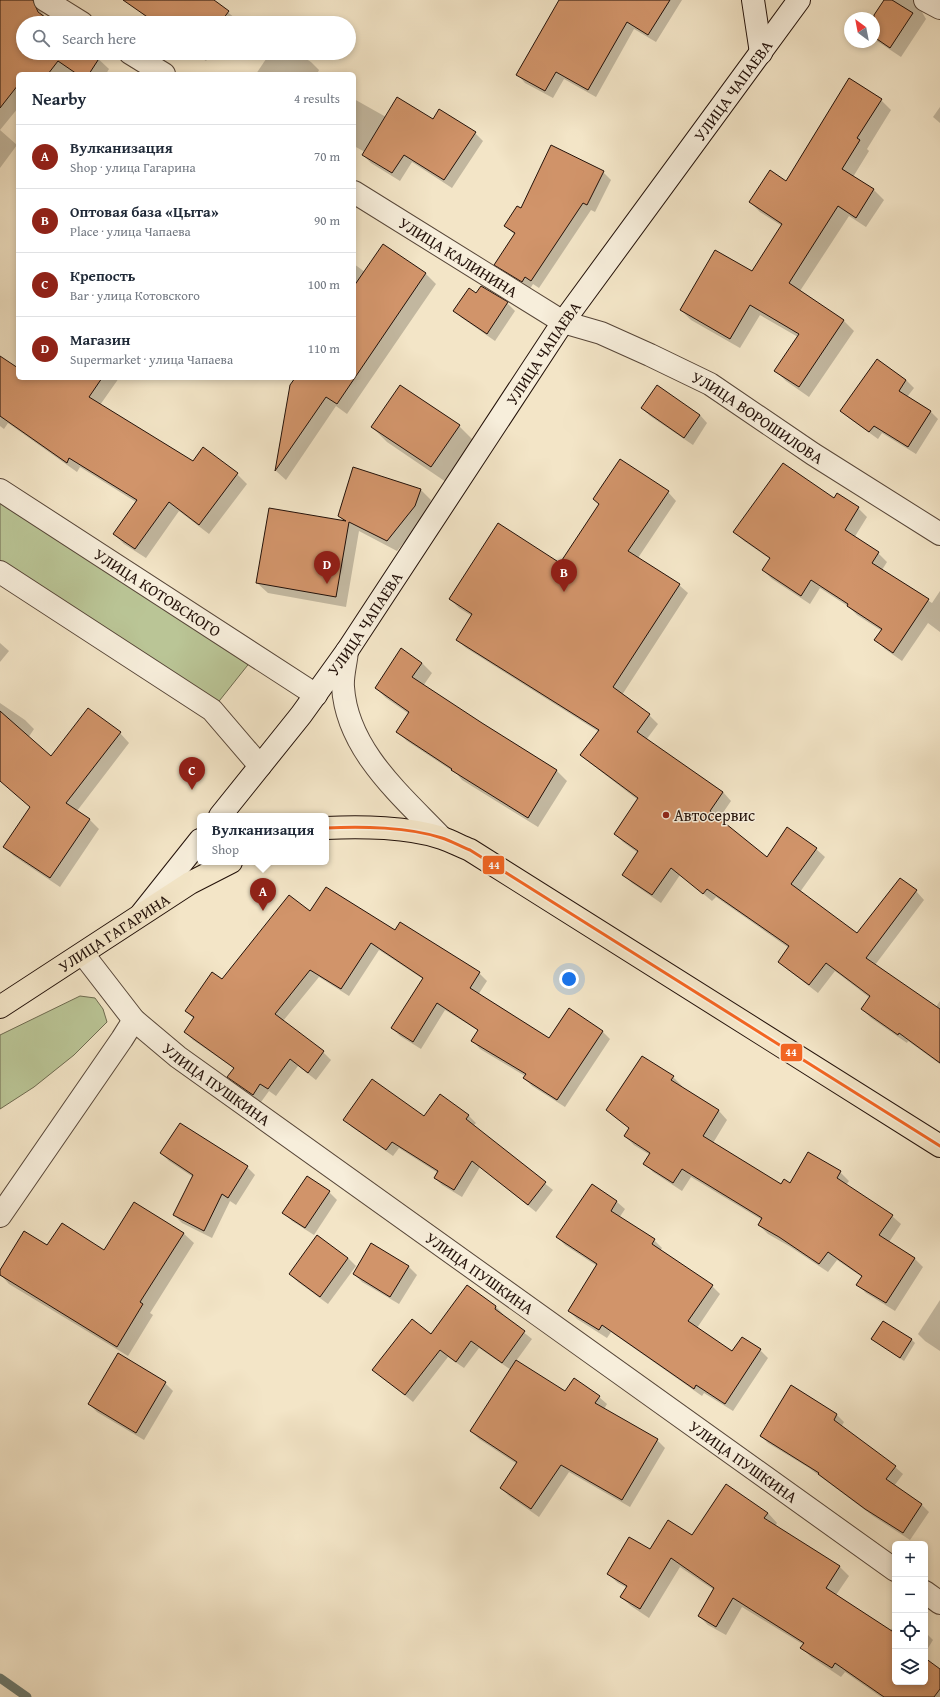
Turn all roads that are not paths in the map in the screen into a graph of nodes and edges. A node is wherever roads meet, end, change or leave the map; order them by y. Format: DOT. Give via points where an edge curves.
graph roads {
  1 [pos="45,0"];
  2 [pos="753,0"];
  3 [pos="799,0"];
  4 [pos="925,0"];
  5 [pos="940,8"];
  6 [pos="71,16"];
  7 [pos="761,53"];
  8 [pos="141,60"];
  9 [pos="161,72"];
  10 [pos="356,193"];
  11 [pos="563,322"];
  12 [pos="0,490"];
  13 [pos="940,534"];
  14 [pos="0,572"];
  15 [pos="347,651"];
  16 [pos="316,696"];
  17 [pos="260,766"];
  18 [pos="222,813"];
  19 [pos="329,828"];
  20 [pos="441,837"];
  21 [pos="197,844"];
  22 [pos="225,865"];
  23 [pos="136,920"];
  24 [pos="83,954"];
  25 [pos="0,1008"];
  26 [pos="134,1020"];
  27 [pos="940,1146"];
  28 [pos="0,1216"];
  29 [pos="892,1568"];
  30 [pos="928,1594"];
  31 [pos="940,1603"];
  1 -- 6 [label="street"];
  2 -- 7 [label="street"];
  3 -- 7 [label="street, УЛИЦА ЧАПАЕВА"];
  4 -- 5 [label="street"];
  7 -- 11 [label="street, УЛИЦА ЧАПАЕВА"];
  8 -- 9 [label="street"];
  10 -- 11 [label="street, УЛИЦА КАЛИНИНА"];
  11 -- 13 [label="street, УЛИЦА ВОРОШИЛОВА" via="601,333 710,384 812,454"];
  11 -- 15 [label="street, УЛИЦА ЧАПАЕВА"];
  12 -- 16 [label="street, УЛИЦА КОТОВСКОГО"];
  14 -- 17 [label="street" via="212,710"];
  15 -- 16 [label="street, УЛИЦА ЧАПАЕВА"];
  15 -- 20 [label="street" via="343,686 347,711 354,731 368,756 395,789"];
  16 -- 17 [label="street, УЛИЦА ЧАПАЕВА"];
  17 -- 18 [label="street, УЛИЦА ЧАПАЕВА"];
  19 -- 20 [label="main road" via="374,827"];
  20 -- 27 [label="main road" via="470,850"];
  21 -- 23 [label="street"];
  22 -- 23 [label="main road, УЛИЦА ГАГАРИНА" via="190,883"];
  23 -- 24 [label="main road, УЛИЦА ГАГАРИНА"];
  24 -- 25 [label="main road, УЛИЦА ГАГАРИНА"];
  24 -- 26 [label="street, УЛИЦА ПУШКИНА"];
  26 -- 28 [label="street"];
  26 -- 29 [label="street, УЛИЦА ПУШКИНА" via="178,1058"];
  30 -- 31 [label="street"];
}
